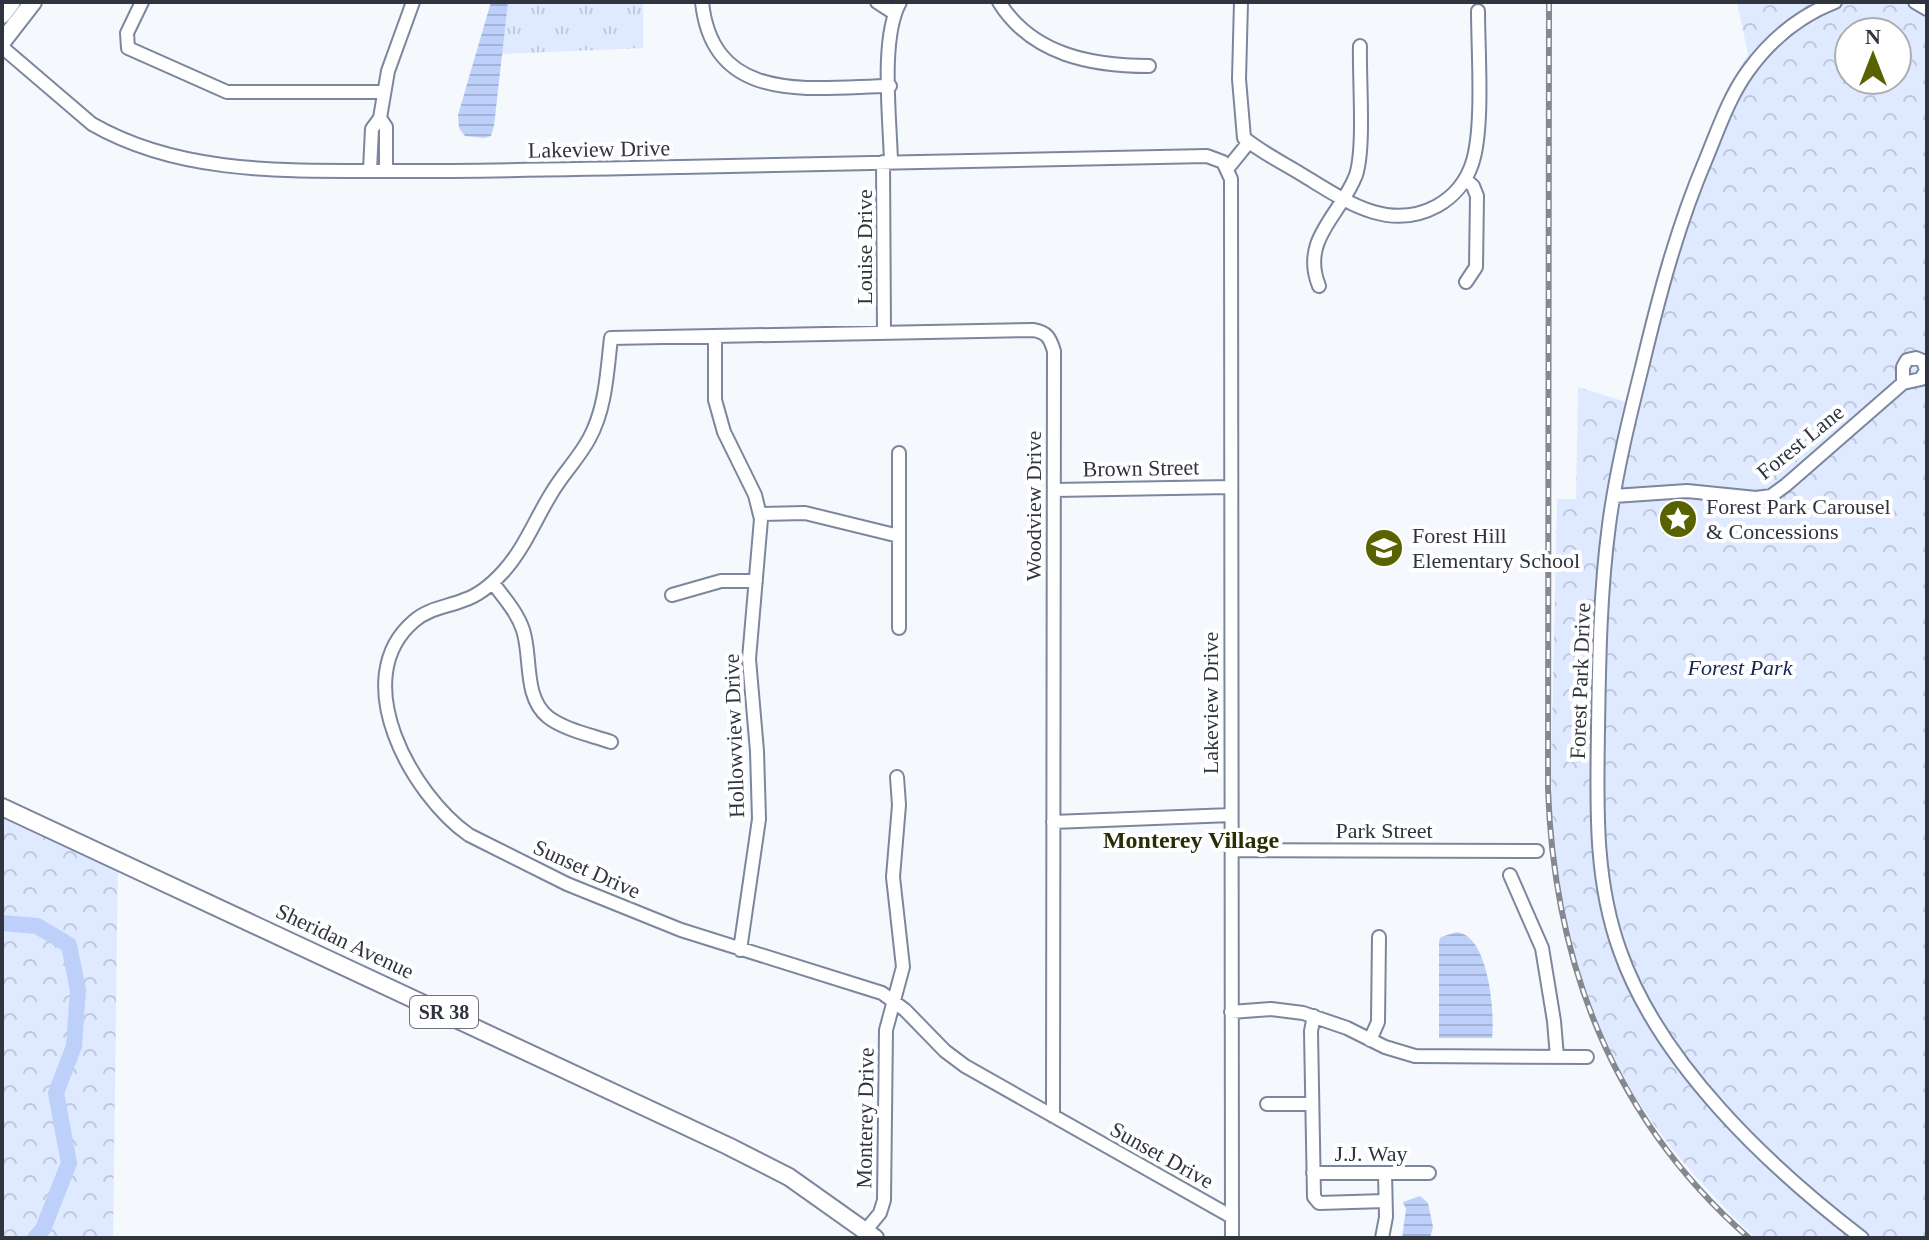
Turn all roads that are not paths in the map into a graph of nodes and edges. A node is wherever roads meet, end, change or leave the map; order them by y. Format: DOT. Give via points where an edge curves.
graph roads {
  1 [pos="12,2"];
  2 [pos="33,2"];
  3 [pos="142,2"];
  4 [pos="413,2"];
  5 [pos="702,2"];
  6 [pos="877,2"];
  7 [pos="999,2"];
  8 [pos="1241,2"];
  9 [pos="1835,2"];
  10 [pos="1915,2"];
  11 [pos="897,7"];
  12 [pos="1927,9"];
  13 [pos="1478,11"];
  14 [pos="2,15"];
  15 [pos="2,44"];
  16 [pos="1360,46"];
  17 [pos="1149,66"];
  18 [pos="890,86"];
  19 [pos="383,92"];
  20 [pos="380,118"];
  21 [pos="1249,142"];
  22 [pos="887,162"];
  23 [pos="1228,168"];
  24 [pos="370,170"];
  25 [pos="386,170"];
  26 [pos="1465,179"];
  27 [pos="1343,199"];
  28 [pos="1466,282"];
  29 [pos="1319,286"];
  30 [pos="884,333"];
  31 [pos="715,336"];
  32 [pos="611,338"];
  33 [pos="1903,383"];
  34 [pos="899,453"];
  35 [pos="1230,487"];
  36 [pos="1054,490"];
  37 [pos="1614,496"];
  38 [pos="760,514"];
  39 [pos="899,536"];
  40 [pos="756,581"];
  41 [pos="493,583"];
  42 [pos="672,595"];
  43 [pos="899,628"];
  44 [pos="611,742"];
  45 [pos="897,777"];
  46 [pos="2,807"];
  47 [pos="1231,815"];
  48 [pos="1053,822"];
  49 [pos="1231,850"];
  50 [pos="1537,851"];
  51 [pos="1510,875"];
  52 [pos="1379,937"];
  53 [pos="740,950"];
  54 [pos="894,1001"];
  55 [pos="1231,1012"];
  56 [pos="1314,1016"];
  57 [pos="1370,1040"];
  58 [pos="1557,1057"];
  59 [pos="1587,1057"];
  60 [pos="1267,1104"];
  61 [pos="1312,1104"];
  62 [pos="1053,1116"];
  63 [pos="1313,1173"];
  64 [pos="1385,1173"];
  65 [pos="1429,1173"];
  66 [pos="1385,1201"];
  67 [pos="1232,1217"];
  68 [pos="867,1235"];
  69 [pos="1232,1238"];
  70 [pos="1382,1238"];
  71 [pos="1862,1238"];
  1 -- 14 [label="main road"];
  2 -- 15 [label="main road"];
  3 -- 19 [label="street" via="127,33 133,52 227,92"];
  4 -- 19 [label="street"];
  5 -- 18 [label="street" via="706,25 721,54 760,82 786,88"];
  6 -- 11 [label="street"];
  7 -- 17 [label="street" via="1019,25 1056,51 1098,63"];
  8 -- 21 [label="street" via="1241,128"];
  9 -- 37 [label="street, Forest Park Drive" via="1775,39 1738,86 1723,119 1665,273"];
  10 -- 12 [label="street"];
  11 -- 18 [label="street, Louise Drive" via="889,37"];
  13 -- 26 [label="street" via="1477,144"];
  15 -- 24 [label="street, Lakeview Drive" via="92,124 155,152 243,167"];
  16 -- 27 [label="street" via="1359,155"];
  18 -- 22 [label="street, Louise Drive"];
  19 -- 20 [label="street"];
  20 -- 24 [label="street" via="372,129"];
  20 -- 25 [label="street" via="386,127"];
  21 -- 23 [label="street"];
  21 -- 27 [label="street"];
  22 -- 23 [label="street, Lakeview Drive" via="1207,156"];
  22 -- 25 [label="street, Lakeview Drive"];
  22 -- 30 [label="street, Louise Drive"];
  23 -- 35 [label="street, Lakeview Drive"];
  24 -- 25 [label="street, Lakeview Drive"];
  26 -- 27 [label="street" via="1434,207 1400,217 1377,214"];
  26 -- 28 [label="street" via="1477,196 1476,267"];
  27 -- 29 [label="street" via="1314,254"];
  30 -- 31 [label="street, Woodview Drive"];
  30 -- 36 [label="street, Woodview Drive" via="1033,330 1047,335 1054,351"];
  31 -- 32 [label="street, Woodview Drive"];
  31 -- 38 [label="street, Hollowview Drive" via="715,400"];
  32 -- 41 [label="street, Sunset Drive" via="603,398 590,438 517,555"];
  33 -- 37 [label="street, Forest Lane" via="1771,496 1687,491"];
  34 -- 39 [label="street"];
  35 -- 36 [label="street, Brown Street"];
  35 -- 47 [label="street, Lakeview Drive"];
  36 -- 48 [label="street, Woodview Drive"];
  37 -- 71 [label="street, Forest Park Drive" via="1600,644 1597,800 1603,883 1621,953 1644,1004 1696,1083 1785,1173"];
  38 -- 39 [label="street" via="805,513"];
  38 -- 40 [label="street, Hollowview Drive"];
  39 -- 43 [label="street"];
  40 -- 42 [label="street" via="721,581"];
  40 -- 53 [label="street, Hollowview Drive" via="749,659 759,819"];
  41 -- 44 [label="street" via="522,626 532,690 542,712"];
  41 -- 53 [label="street, Sunset Drive" via="419,617 394,645 386,678 390,712 395,739 414,777 456,826 481,842 629,910"];
  45 -- 54 [label="street, Monterey Drive" via="893,877 904,954"];
  46 -- 68 [label="main road, Sheridan Avenue / SR 38" via="728,1146 789,1177"];
  47 -- 48 [label="street"];
  47 -- 49 [label="street, Lakeview Drive"];
  48 -- 62 [label="street, Woodview Drive"];
  49 -- 50 [label="street, Park Street"];
  49 -- 55 [label="street, Lakeview Drive"];
  51 -- 58 [label="street" via="1542,948"];
  52 -- 57 [label="street" via="1378,1022"];
  53 -- 54 [label="street, Sunset Drive" via="868,988"];
  54 -- 62 [label="street, Sunset Drive" via="965,1066"];
  54 -- 68 [label="street, Monterey Drive" via="884,1060 884,1200"];
  55 -- 56 [label="street" via="1271,1009"];
  55 -- 67 [label="street, Lakeview Drive"];
  56 -- 57 [label="street"];
  56 -- 61 [label="street"];
  57 -- 58 [label="street" via="1415,1056"];
  58 -- 59 [label="street"];
  60 -- 61 [label="street"];
  61 -- 63 [label="street"];
  62 -- 67 [label="street, Sunset Drive"];
  63 -- 64 [label="street, J.J. Way"];
  63 -- 66 [label="street" via="1315,1201"];
  64 -- 65 [label="street, J.J. Way"];
  64 -- 66 [label="street"];
  66 -- 70 [label="street"];
  67 -- 69 [label="street, Lakeview Drive"];
}
